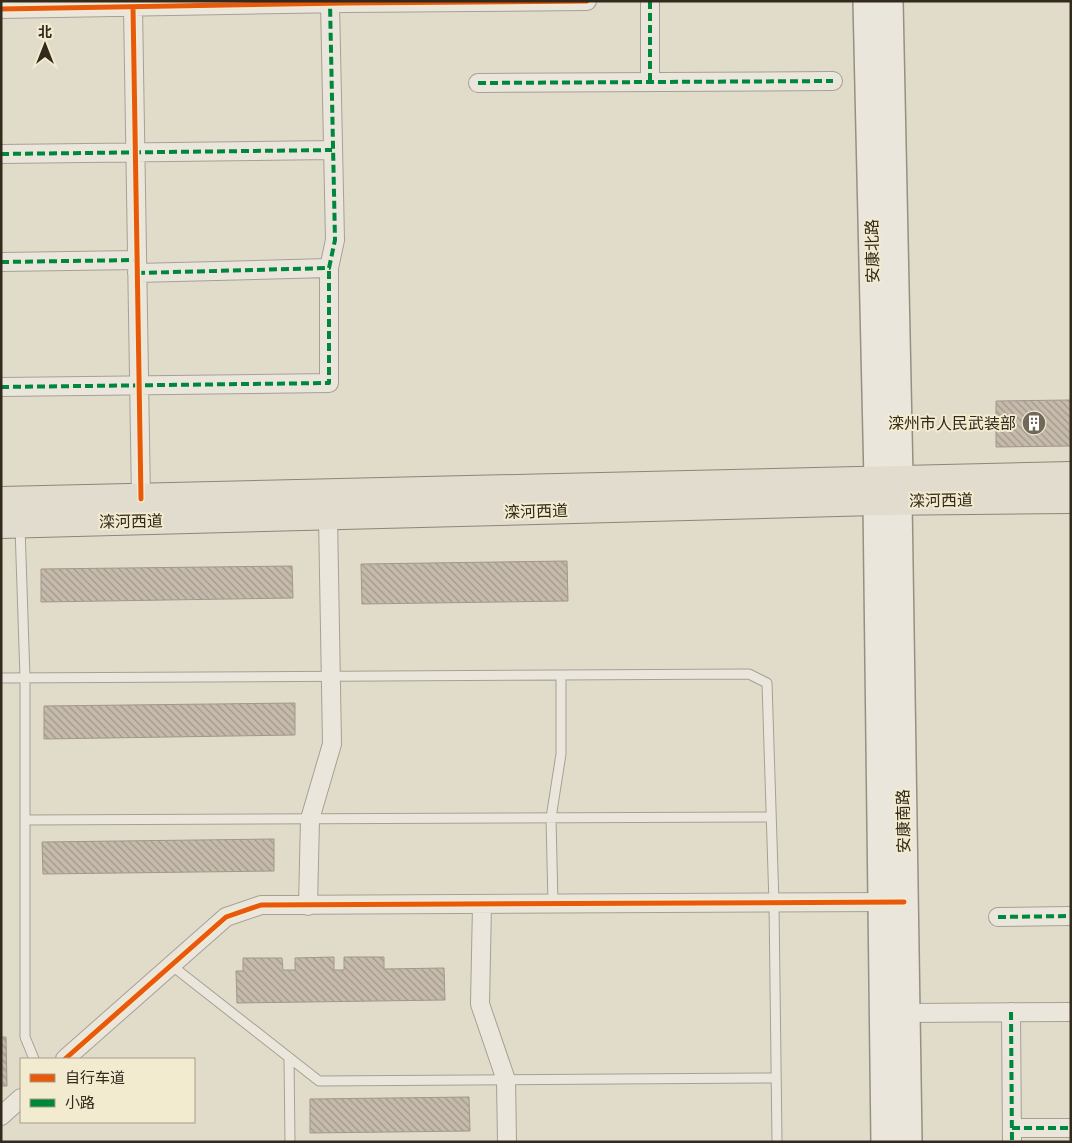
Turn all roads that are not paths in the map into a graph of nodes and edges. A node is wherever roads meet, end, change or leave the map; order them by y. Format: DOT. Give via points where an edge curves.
graph roads {
  1 [pos="587,1"];
  2 [pos="650,1"];
  3 [pos="866,1"];
  4 [pos="890,1"];
  5 [pos="340,2"];
  6 [pos="501,2"];
  7 [pos="133,7"];
  8 [pos="1,10"];
  9 [pos="833,81"];
  10 [pos="650,82"];
  11 [pos="478,83"];
  12 [pos="332,150"];
  13 [pos="136,152"];
  14 [pos="1,154"];
  15 [pos="1,262"];
  16 [pos="137,266"];
  17 [pos="329,268"];
  18 [pos="1,387"];
  19 [pos="139,387"];
  20 [pos="1071,476"];
  21 [pos="888,490"];
  22 [pos="1071,498"];
  23 [pos="141,499"];
  24 [pos="1,501"];
  25 [pos="328,516"];
  26 [pos="11,524"];
  27 [pos="561,675"];
  28 [pos="331,677"];
  29 [pos="1,678"];
  30 [pos="25,678"];
  31 [pos="551,818"];
  32 [pos="771,818"];
  33 [pos="310,819"];
  34 [pos="25,820"];
  35 [pos="892,902"];
  36 [pos="774,903"];
  37 [pos="553,904"];
  38 [pos="482,905"];
  39 [pos="308,906"];
  40 [pos="998,916"];
  41 [pos="1071,916"];
  42 [pos="172,966"];
  43 [pos="1011,1012"];
  44 [pos="1071,1012"];
  45 [pos="908,1013"];
  46 [pos="34,1058"];
  47 [pos="66,1058"];
  48 [pos="289,1058"];
  49 [pos="776,1078"];
  50 [pos="506,1080"];
  51 [pos="20,1099"];
  52 [pos="1,1116"];
  53 [pos="1071,1128"];
  54 [pos="1012,1135"];
  55 [pos="290,1142"];
  56 [pos="507,1142"];
  57 [pos="777,1142"];
  58 [pos="884,1142"];
  59 [pos="909,1142"];
  1 -- 6 [label="street"];
  2 -- 10 [label="street"];
  3 -- 21 [label="main road, 安康北路"];
  4 -- 21 [label="main road, 安康北路"];
  5 -- 6 [label="street"];
  5 -- 7 [label="street"];
  5 -- 12 [label="street"];
  7 -- 8 [label="street"];
  7 -- 13 [label="street"];
  9 -- 10 [label="street"];
  10 -- 11 [label="street"];
  12 -- 13 [label="street"];
  12 -- 17 [label="street" via="335,240"];
  13 -- 14 [label="street"];
  13 -- 16 [label="street"];
  15 -- 16 [label="street"];
  16 -- 17 [label="street"];
  16 -- 19 [label="street"];
  17 -- 19 [label="street" via="329,383"];
  18 -- 19 [label="street"];
  19 -- 23 [label="street"];
  20 -- 21 [label="main road, 滦河西道"];
  21 -- 22 [label="main road, 滦河西道"];
  21 -- 23 [label="main road, 滦河西道"];
  21 -- 25 [label="main road, 滦河西道"];
  21 -- 35 [label="main road, 安康南路"];
  23 -- 24 [label="main road, 滦河西道"];
  25 -- 26 [label="main road, 滦河西道"];
  25 -- 28 [label="street"];
  26 -- 30 [label="lane"];
  27 -- 28 [label="lane"];
  27 -- 31 [label="lane" via="561,754"];
  27 -- 32 [label="lane" via="749,674 767,683"];
  28 -- 30 [label="lane"];
  28 -- 33 [label="street" via="332,744"];
  29 -- 30 [label="lane"];
  30 -- 34 [label="lane"];
  31 -- 32 [label="lane"];
  31 -- 33 [label="lane"];
  31 -- 37 [label="lane"];
  32 -- 36 [label="lane"];
  33 -- 34 [label="lane"];
  33 -- 39 [label="street"];
  34 -- 46 [label="lane" via="25,1036"];
  35 -- 36 [label="street"];
  35 -- 45 [label="main road, 安康南路"];
  35 -- 58 [label="main road, 安康南路"];
  36 -- 37 [label="street"];
  36 -- 49 [label="lane"];
  37 -- 38 [label="street"];
  38 -- 39 [label="street"];
  38 -- 50 [label="street" via="480,1004"];
  39 -- 42 [label="street" via="261,906 226,917"];
  40 -- 41 [label="street"];
  42 -- 47 [label="street"];
  42 -- 48 [label="lane"];
  43 -- 44 [label="street"];
  43 -- 45 [label="street"];
  43 -- 54 [label="street"];
  45 -- 59 [label="main road, 安康南路"];
  48 -- 50 [label="lane" via="319,1081"];
  48 -- 55 [label="lane"];
  49 -- 50 [label="lane"];
  49 -- 57 [label="lane"];
  50 -- 56 [label="street"];
  51 -- 52 [label="street"];
  53 -- 54 [label="street"];
}
